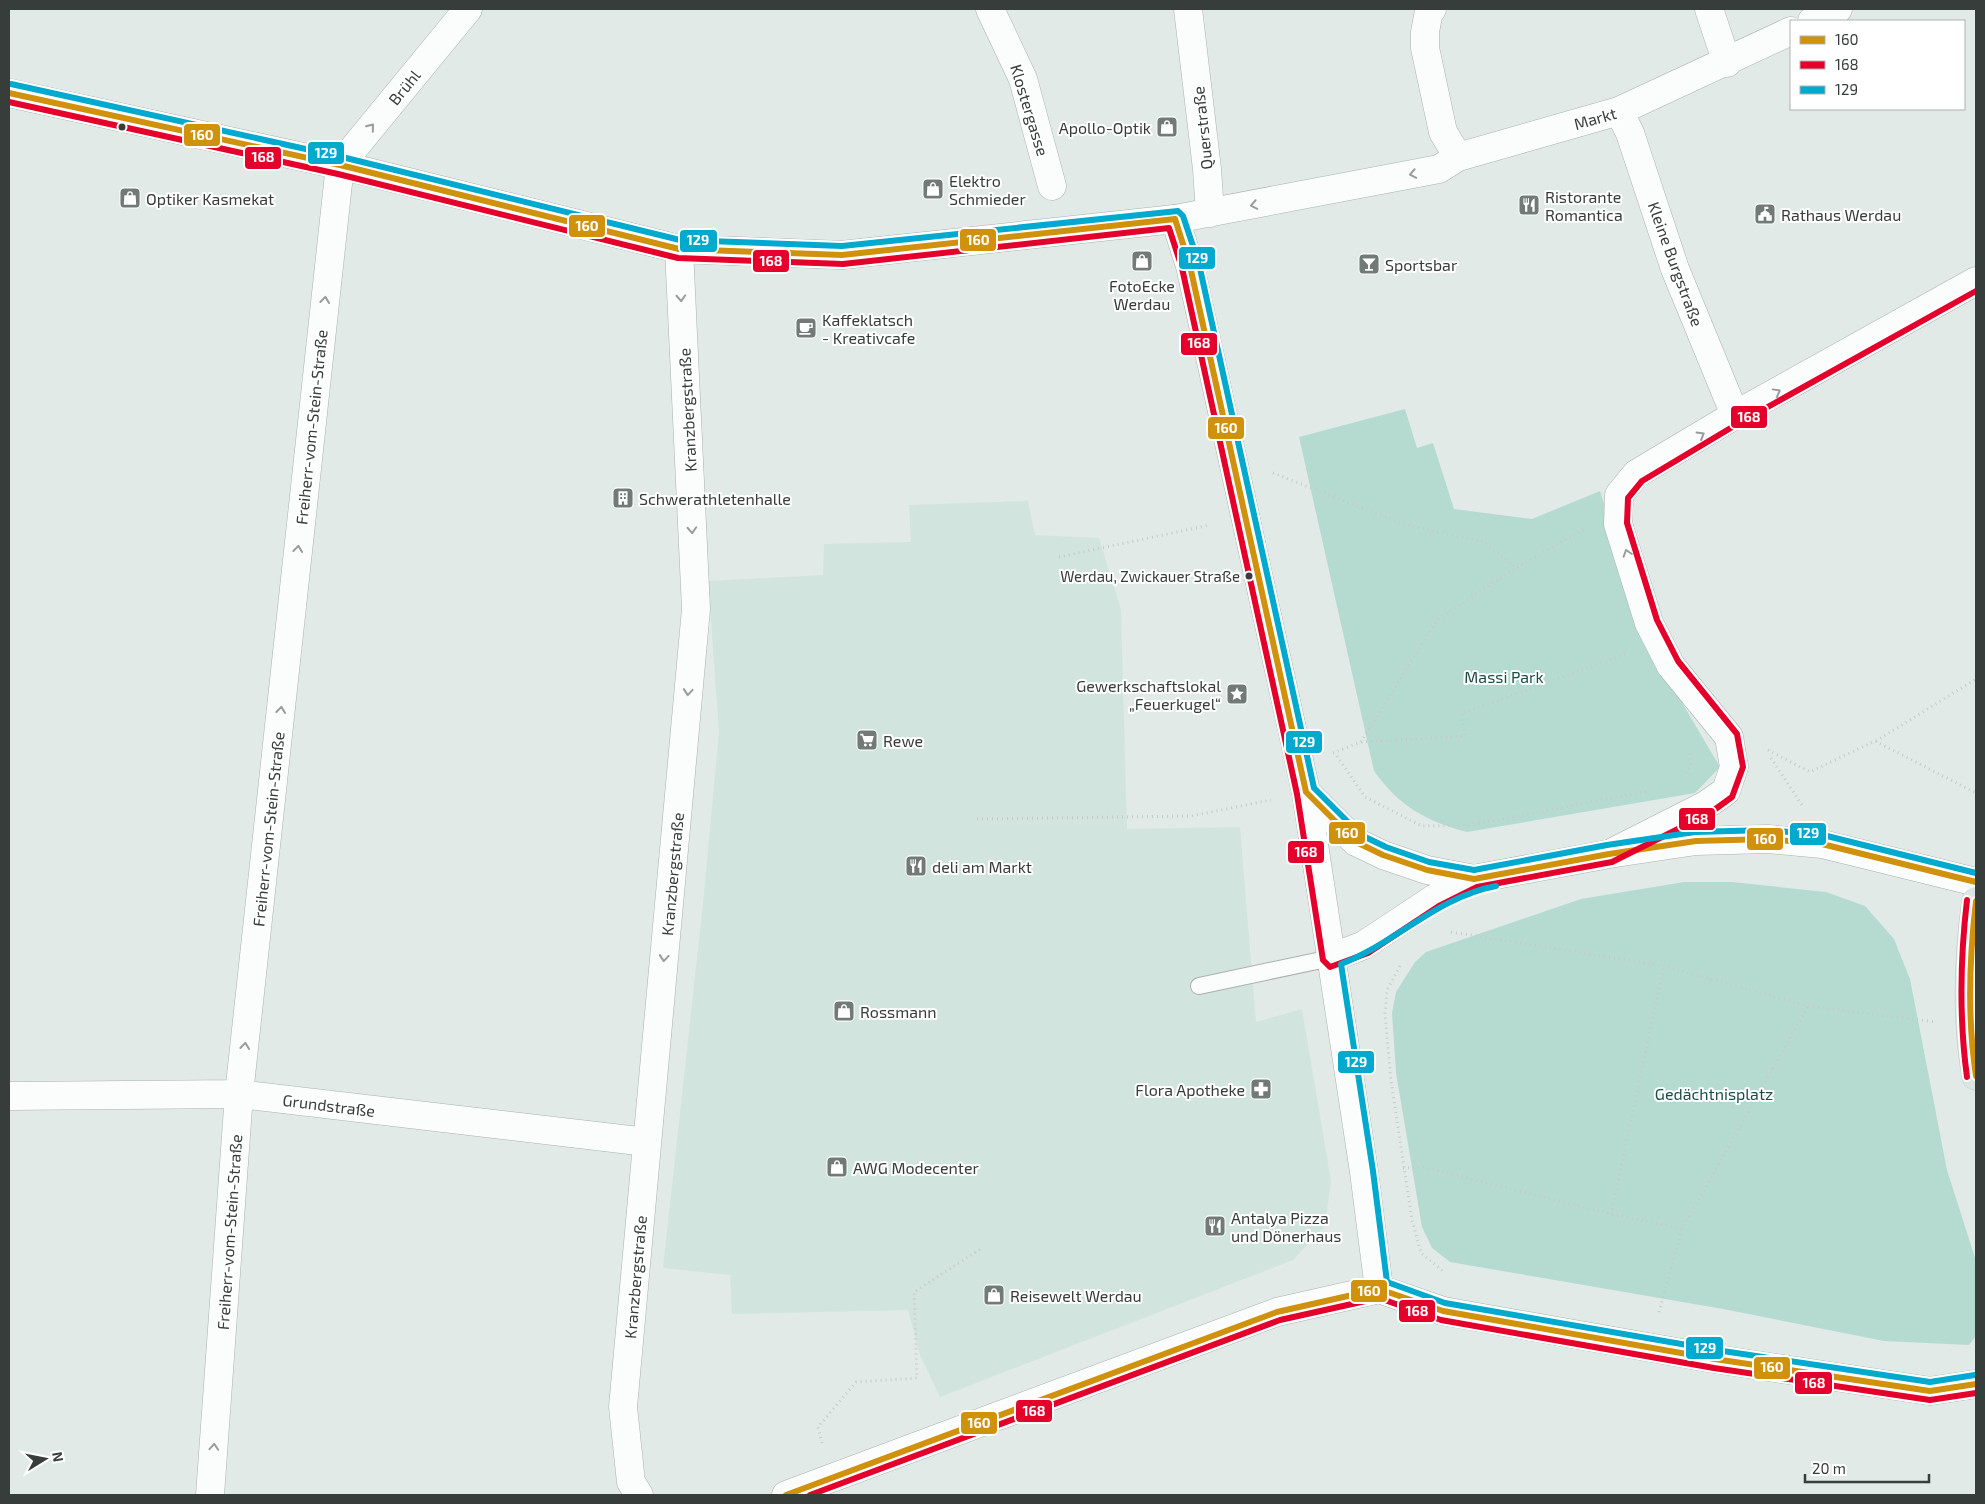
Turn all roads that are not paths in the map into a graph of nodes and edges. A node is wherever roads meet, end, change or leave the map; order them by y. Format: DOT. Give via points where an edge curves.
graph roads {
  1 [pos="468,9"];
  2 [pos="990,9"];
  3 [pos="1188,9"];
  4 [pos="1432,9"];
  5 [pos="1709,9"];
  6 [pos="1838,9"];
  7 [pos="1814,20"];
  8 [pos="1790,31"];
  9 [pos="1726,63"];
  10 [pos="9,94"];
  11 [pos="1619,111"];
  12 [pos="1458,157"];
  13 [pos="340,165"];
  14 [pos="1052,186"];
  15 [pos="1210,213"];
  16 [pos="1175,219"];
  17 [pos="679,249"];
  18 [pos="1976,281"];
  19 [pos="1735,415"];
  20 [pos="1306,792"];
  21 [pos="1609,854"];
  22 [pos="1474,879"];
  23 [pos="1976,882"];
  24 [pos="1976,901"];
  25 [pos="1331,958"];
  26 [pos="1199,986"];
  27 [pos="1976,1076"];
  28 [pos="239,1094"];
  29 [pos="9,1096"];
  30 [pos="648,1142"];
  31 [pos="1379,1289"];
  32 [pos="1976,1384"];
  33 [pos="210,1495"];
  34 [pos="639,1495"];
  35 [pos="786,1495"];
  13 -- 1 [label="street, Brühl, one-way"];
  2 -- 14 [label="street, Klostergasse" via="1024,79"];
  3 -- 15 [label="street, Querstraße"];
  4 -- 12 [label="street" via="1425,32 1425,48 1443,132"];
  5 -- 9 [label="street"];
  6 -- 7 [label="street"];
  8 -- 9 [label="street, Markt"];
  9 -- 11 [label="street, Markt"];
  10 -- 13 [label="street"];
  11 -- 12 [label="street, Markt"];
  11 -- 19 [label="street, Kleine Burgstraße" via="1630,133 1675,269"];
  12 -- 15 [label="street, Markt, one-way" via="1439,169"];
  13 -- 17 [label="street"];
  28 -- 13 [label="street, Freiherr-vom-Stein-Straße, one-way"];
  15 -- 16 [label="street"];
  16 -- 17 [label="street" via="842,255"];
  16 -- 20 [label="street" via="1190,266"];
  17 -- 30 [label="street, Kranzbergstraße, one-way" via="696,609"];
  19 -- 18 [label="street, one-way"];
  21 -- 19 [label="street, one-way" via="1706,806 1726,791 1734,767 1729,737 1671,666 1649,623 1618,524 1619,495 1636,474"];
  20 -- 22 [label="street" via="1356,842 1382,855 1427,870"];
  20 -- 25 [label="street"];
  21 -- 22 [label="street"];
  21 -- 23 [label="street" via="1696,840 1767,839 1822,844"];
  22 -- 25 [label="street" via="1435,898 1364,945"];
  24 -- 27 [label="main road" via="1970,944 1969,1022"];
  25 -- 26 [label="lane"];
  25 -- 31 [label="street"];
  28 -- 29 [label="street, Grundstraße"];
  28 -- 30 [label="street, Grundstraße"];
  33 -- 28 [label="street, Freiherr-vom-Stein-Straße, one-way"];
  30 -- 34 [label="street, Kranzbergstraße" via="623,1406 631,1482"];
  31 -- 32 [label="street" via="1443,1311 1715,1359 1930,1391"];
  31 -- 35 [label="street" via="1277,1312"];
}
